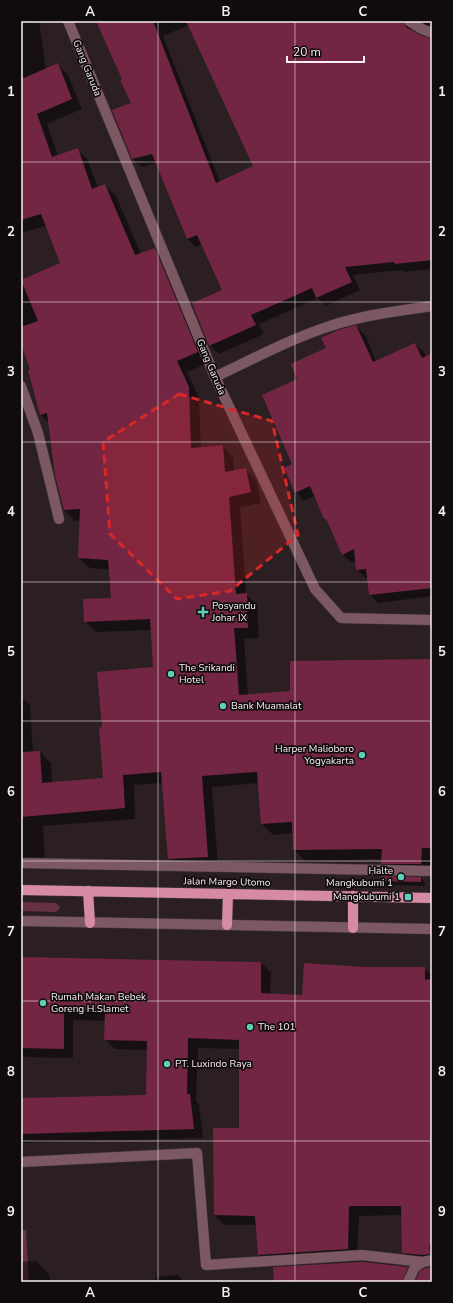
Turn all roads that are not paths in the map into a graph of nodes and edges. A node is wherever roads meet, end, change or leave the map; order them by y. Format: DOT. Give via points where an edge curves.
graph roads {
  1 [pos="68,21"];
  2 [pos="409,21"];
  3 [pos="432,33"];
  4 [pos="432,306"];
  5 [pos="215,377"];
  6 [pos="21,386"];
  7 [pos="59,519"];
  8 [pos="432,620"];
  9 [pos="21,863"];
  10 [pos="432,871"];
  11 [pos="21,890"];
  12 [pos="88,891"];
  13 [pos="228,894"];
  14 [pos="353,896"];
  15 [pos="432,898"];
  16 [pos="21,921"];
  17 [pos="90,923"];
  18 [pos="227,925"];
  19 [pos="353,928"];
  20 [pos="432,929"];
  21 [pos="21,1162"];
  22 [pos="427,1261"];
  23 [pos="408,1282"];
  1 -- 5 [label="street, Gang Garuda"];
  2 -- 3 [label="street"];
  4 -- 5 [label="street" via="371,315 331,325 299,337"];
  5 -- 8 [label="street, Gang Garuda" via="315,589 341,618"];
  6 -- 7 [label="street" via="38,433"];
  9 -- 10 [label="street"];
  11 -- 12 [label="main road, Jalan Margo Utomo"];
  12 -- 13 [label="main road, Jalan Margo Utomo"];
  12 -- 17 [label="main road"];
  13 -- 14 [label="main road, Jalan Margo Utomo"];
  13 -- 18 [label="main road"];
  14 -- 15 [label="main road, Jalan Margo Utomo"];
  14 -- 19 [label="main road"];
  16 -- 17 [label="street"];
  17 -- 18 [label="street"];
  18 -- 19 [label="street"];
  19 -- 20 [label="street"];
  21 -- 22 [label="street" via="197,1153 206,1265 362,1255"];
  22 -- 23 [label="street" via="415,1267"];
}
